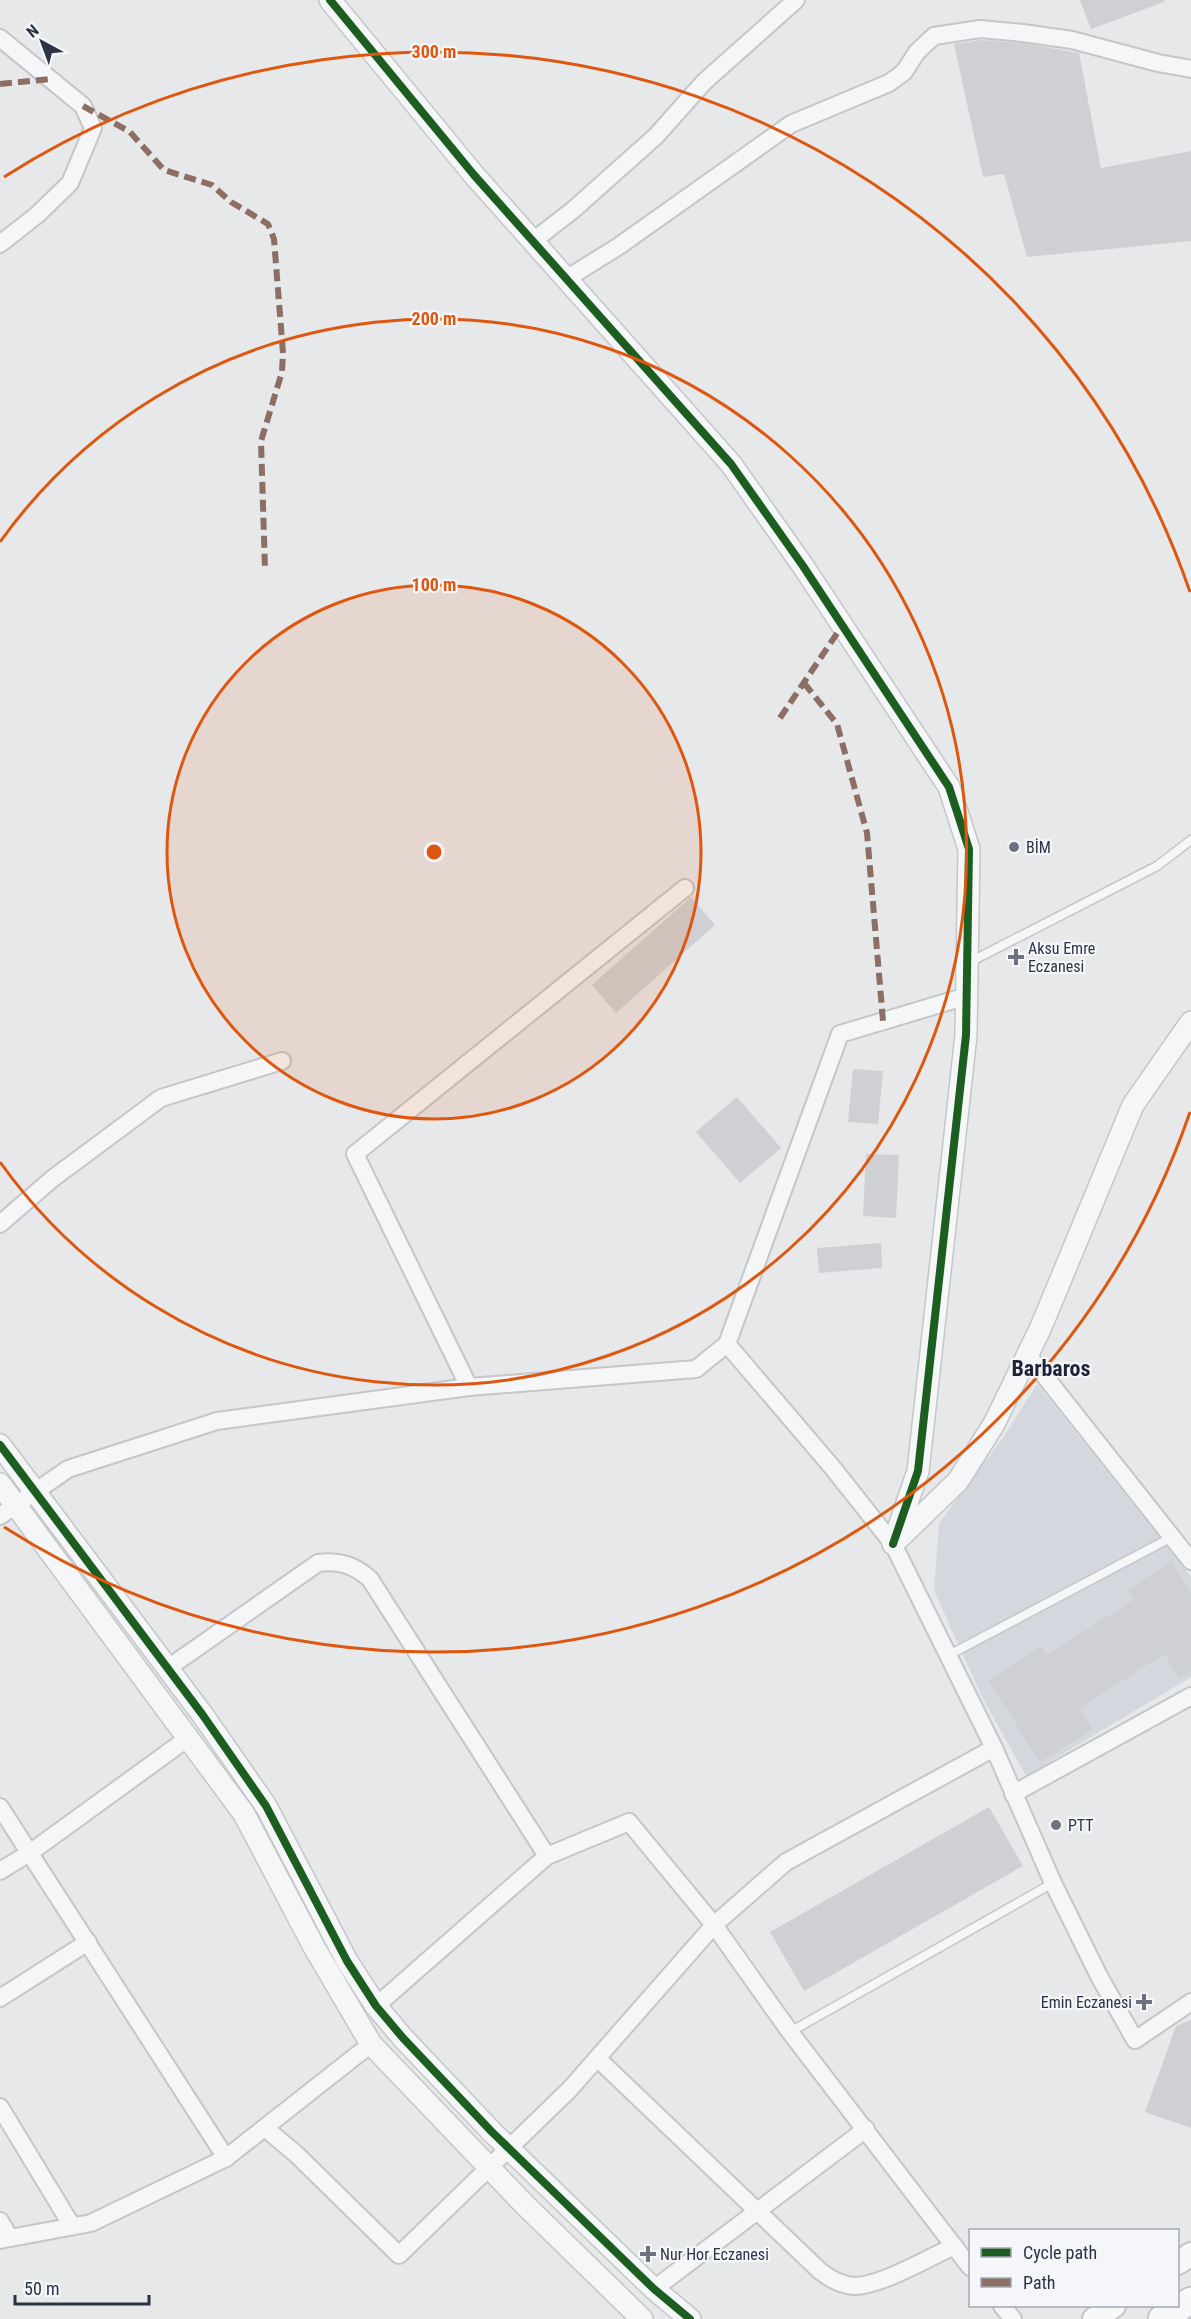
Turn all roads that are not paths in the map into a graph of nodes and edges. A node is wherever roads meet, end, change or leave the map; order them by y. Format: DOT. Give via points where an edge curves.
graph roads {
  1 [pos="330,0"];
  2 [pos="796,0"];
  3 [pos="0,38"];
  4 [pos="1191,69"];
  5 [pos="533,241"];
  6 [pos="0,244"];
  7 [pos="566,279"];
  8 [pos="1191,840"];
  9 [pos="685,888"];
  10 [pos="967,963"];
  11 [pos="967,996"];
  12 [pos="1191,1022"];
  13 [pos="282,1061"];
  14 [pos="0,1224"];
  15 [pos="727,1344"];
  16 [pos="1028,1355"];
  17 [pos="469,1387"];
  18 [pos="0,1445"];
  19 [pos="0,1485"];
  20 [pos="35,1491"];
  21 [pos="7,1511"];
  22 [pos="1172,1537"];
  23 [pos="893,1544"];
  24 [pos="1191,1561"];
  25 [pos="949,1655"];
  26 [pos="168,1668"];
  27 [pos="1191,1696"];
  28 [pos="188,1738"];
  29 [pos="994,1748"];
  30 [pos="1013,1794"];
  31 [pos="0,1807"];
  32 [pos="31,1852"];
  33 [pos="547,1856"];
  34 [pos="0,1871"];
  35 [pos="1053,1883"];
  36 [pos="714,1925"];
  37 [pos="88,1942"];
  38 [pos="0,1998"];
  39 [pos="1191,2002"];
  40 [pos="376,2006"];
  41 [pos="790,2032"];
  42 [pos="371,2043"];
  43 [pos="597,2058"];
  44 [pos="0,2107"];
  45 [pos="265,2128"];
  46 [pos="866,2129"];
  47 [pos="508,2148"];
  48 [pos="226,2158"];
  49 [pos="488,2167"];
  50 [pos="758,2211"];
  51 [pos="0,2221"];
  52 [pos="72,2226"];
  53 [pos="5,2239"];
  54 [pos="954,2246"];
  55 [pos="969,2266"];
  56 [pos="654,2289"];
  57 [pos="1191,2301"];
  58 [pos="1003,2307"];
  59 [pos="1112,2307"];
  60 [pos="642,2319"];
  61 [pos="690,2319"];
  62 [pos="1012,2319"];
  63 [pos="1094,2319"];
  64 [pos="1162,2319"];
  1 -- 5 [label="street"];
  2 -- 5 [label="street" via="704,82 656,136"];
  3 -- 6 [label="street" via="83,106 93,128 70,183"];
  4 -- 7 [label="street" via="1033,34 980,29 934,36 904,72 889,82 791,124"];
  5 -- 7 [label="street"];
  7 -- 10 [label="street" via="731,464 949,788 969,849"];
  8 -- 10 [label="lane" via="1157,866"];
  9 -- 17 [label="street" via="355,1154"];
  10 -- 11 [label="street"];
  11 -- 15 [label="street" via="840,1034"];
  11 -- 23 [label="street" via="966,1035 918,1471"];
  12 -- 16 [label="street" via="1133,1105"];
  13 -- 14 [label="street" via="161,1098 52,1179"];
  15 -- 17 [label="street" via="696,1369"];
  15 -- 23 [label="street"];
  16 -- 22 [label="street"];
  16 -- 23 [label="street" via="994,1424 958,1481"];
  17 -- 20 [label="street" via="217,1421 68,1469"];
  18 -- 20 [label="street"];
  19 -- 21 [label="street"];
  20 -- 21 [label="street"];
  20 -- 26 [label="street"];
  21 -- 28 [label="street"];
  22 -- 24 [label="street"];
  22 -- 25 [label="lane"];
  23 -- 25 [label="street"];
  25 -- 29 [label="street"];
  26 -- 33 [label="street" via="318,1563 353,1566 370,1579"];
  26 -- 40 [label="street" via="266,1806 347,1961"];
  27 -- 30 [label="street"];
  28 -- 32 [label="street"];
  28 -- 42 [label="street" via="244,1814 314,1947"];
  29 -- 30 [label="street"];
  29 -- 36 [label="street" via="786,1862"];
  30 -- 35 [label="street"];
  31 -- 32 [label="street"];
  32 -- 34 [label="street"];
  32 -- 37 [label="street"];
  33 -- 36 [label="street" via="629,1822"];
  33 -- 40 [label="street"];
  35 -- 39 [label="street" via="1136,2040"];
  35 -- 41 [label="lane"];
  36 -- 41 [label="street"];
  36 -- 43 [label="street"];
  37 -- 38 [label="street"];
  37 -- 48 [label="street"];
  40 -- 47 [label="street"];
  41 -- 46 [label="street"];
  42 -- 45 [label="street"];
  42 -- 49 [label="street"];
  43 -- 47 [label="street"];
  43 -- 50 [label="street"];
  44 -- 52 [label="street"];
  45 -- 48 [label="street"];
  45 -- 49 [label="street" via="399,2255"];
  46 -- 50 [label="street"];
  46 -- 54 [label="street"];
  47 -- 49 [label="street"];
  47 -- 56 [label="street"];
  48 -- 52 [label="street" via="92,2223"];
  49 -- 60 [label="street"];
  50 -- 54 [label="street" via="820,2271 855,2286 875,2282"];
  50 -- 56 [label="street"];
  51 -- 53 [label="street"];
  52 -- 53 [label="street"];
  54 -- 55 [label="street"];
  56 -- 61 [label="street"];
  57 -- 64 [label="highway"];
  58 -- 62 [label="street"];
  59 -- 63 [label="main road"];
}
